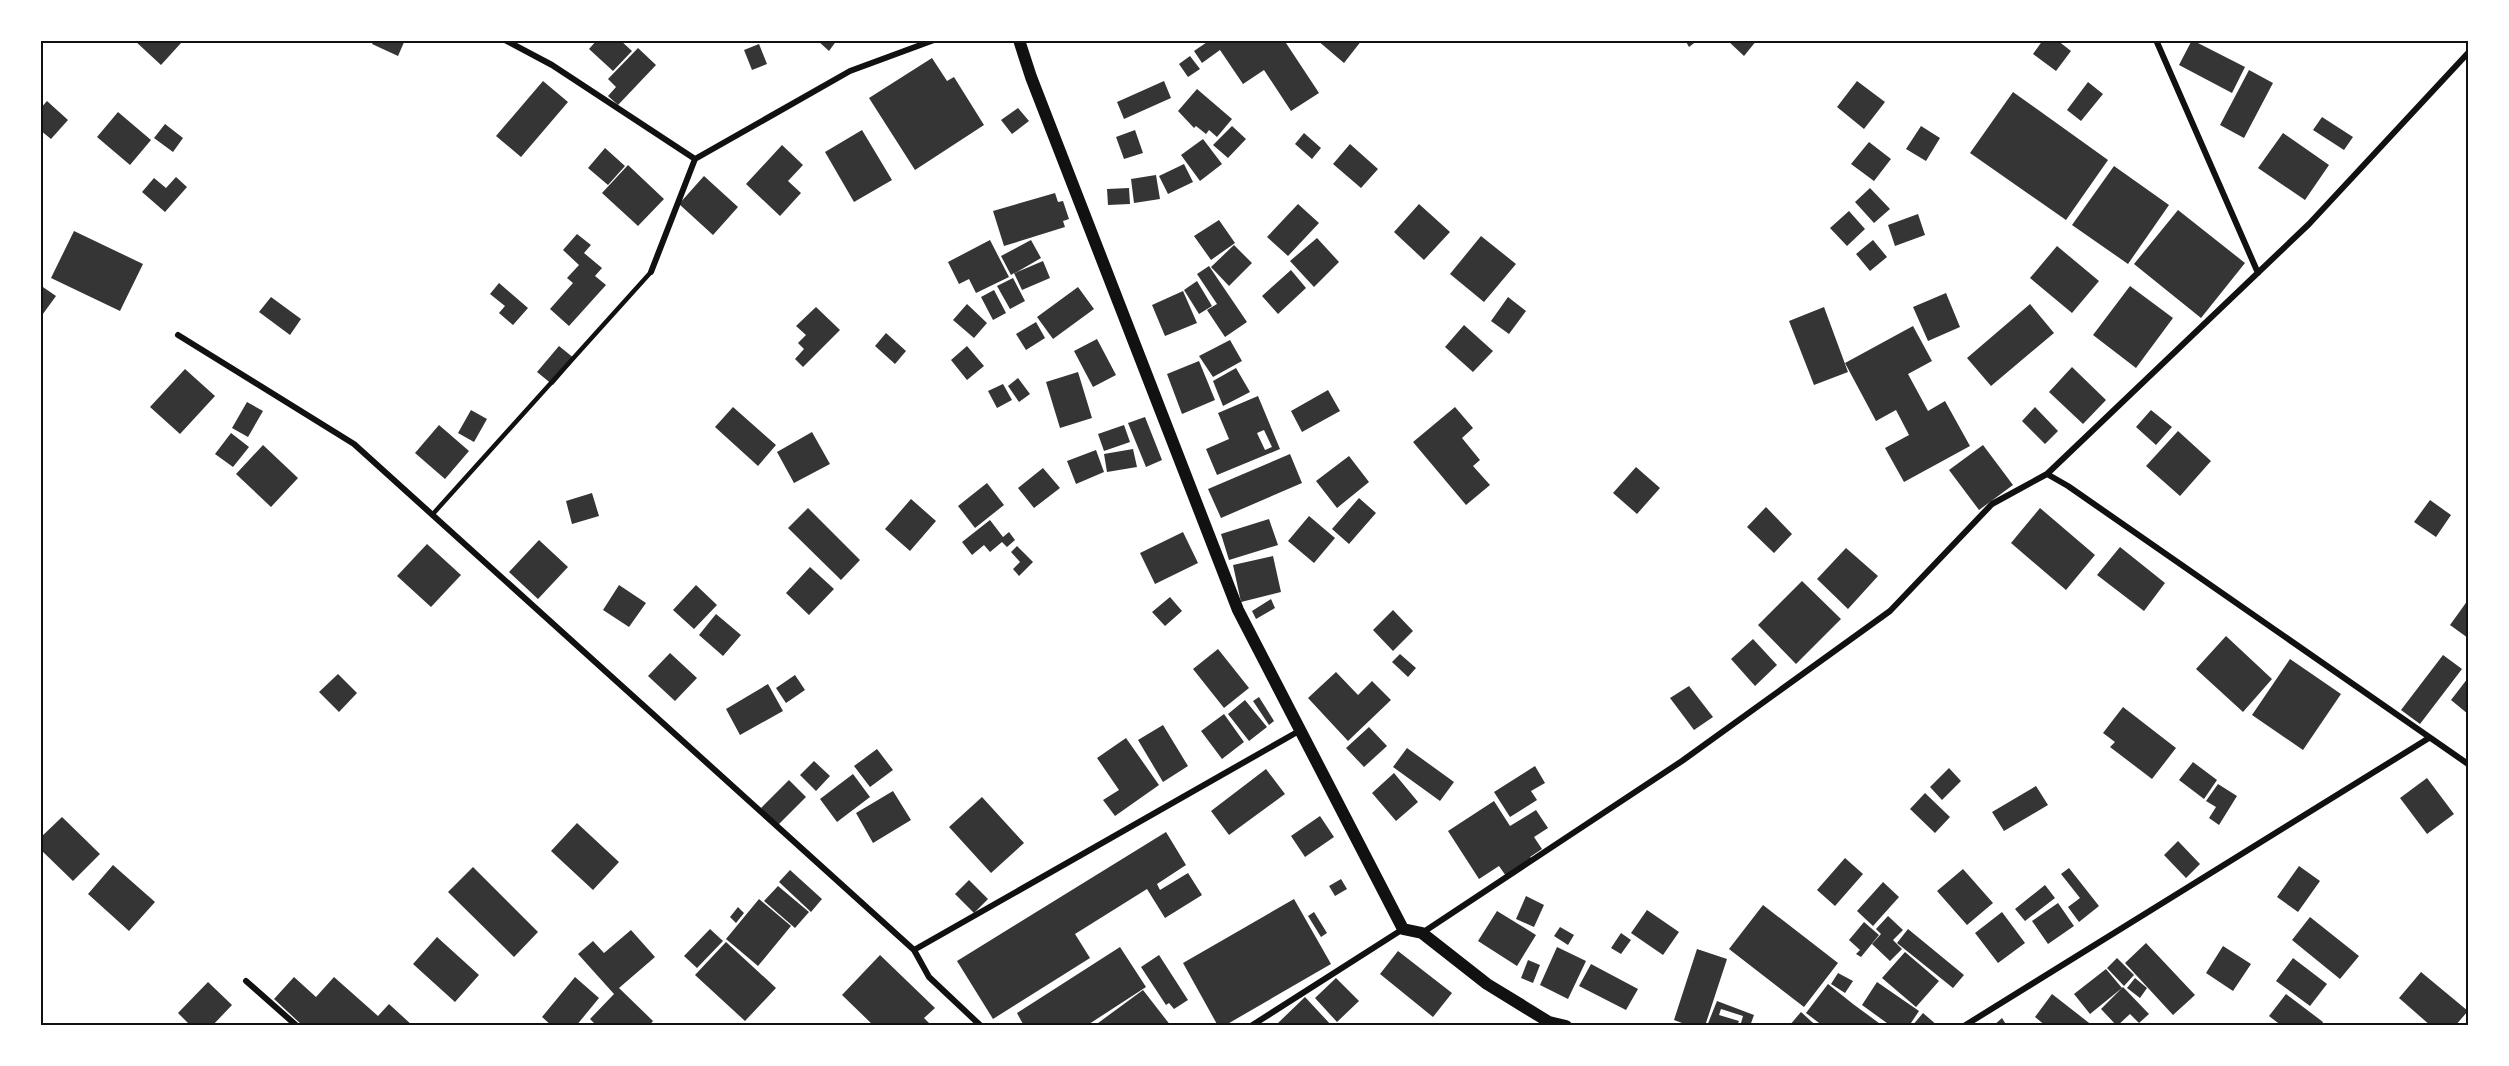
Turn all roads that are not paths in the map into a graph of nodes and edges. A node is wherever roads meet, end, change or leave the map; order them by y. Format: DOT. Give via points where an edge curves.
graph roads {
  1 [pos="505,40"];
  2 [pos="934,40"];
  3 [pos="1019,40"];
  4 [pos="2157,40"];
  5 [pos="2469,53"];
  6 [pos="695,159"];
  7 [pos="651,272"];
  8 [pos="2258,273"];
  9 [pos="178,335"];
  10 [pos="2047,474"];
  11 [pos="432,514"];
  12 [pos="1299,731"];
  13 [pos="2430,738"];
  14 [pos="2469,764"];
  15 [pos="1403,929"];
  16 [pos="1422,933"];
  17 [pos="914,950"];
  18 [pos="246,981"];
  19 [pos="297,1026"];
  20 [pos="981,1026"];
  21 [pos="1251,1026"];
  22 [pos="1566,1026"];
  23 [pos="1964,1026"];
  1 -- 6 [label="street" via="552,65"];
  2 -- 6 [label="street" via="850,71"];
  3 -- 12 [label="main road" via="1238,610"];
  4 -- 8 [label="street"];
  5 -- 8 [label="street" via="2310,224"];
  6 -- 7 [label="street"];
  7 -- 11 [label="lane"];
  8 -- 10 [label="street"];
  9 -- 11 [label="street" via="354,444"];
  10 -- 13 [label="street"];
  10 -- 16 [label="street" via="1992,504 1890,611 1682,761"];
  11 -- 17 [label="street"];
  12 -- 15 [label="main road"];
  12 -- 17 [label="street"];
  13 -- 14 [label="street"];
  13 -- 23 [label="street"];
  15 -- 16 [label="main road"];
  15 -- 21 [label="street"];
  16 -- 22 [label="main road" via="1487,984 1549,1022"];
  17 -- 20 [label="street" via="929,977"];
  18 -- 19 [label="street"];
}
